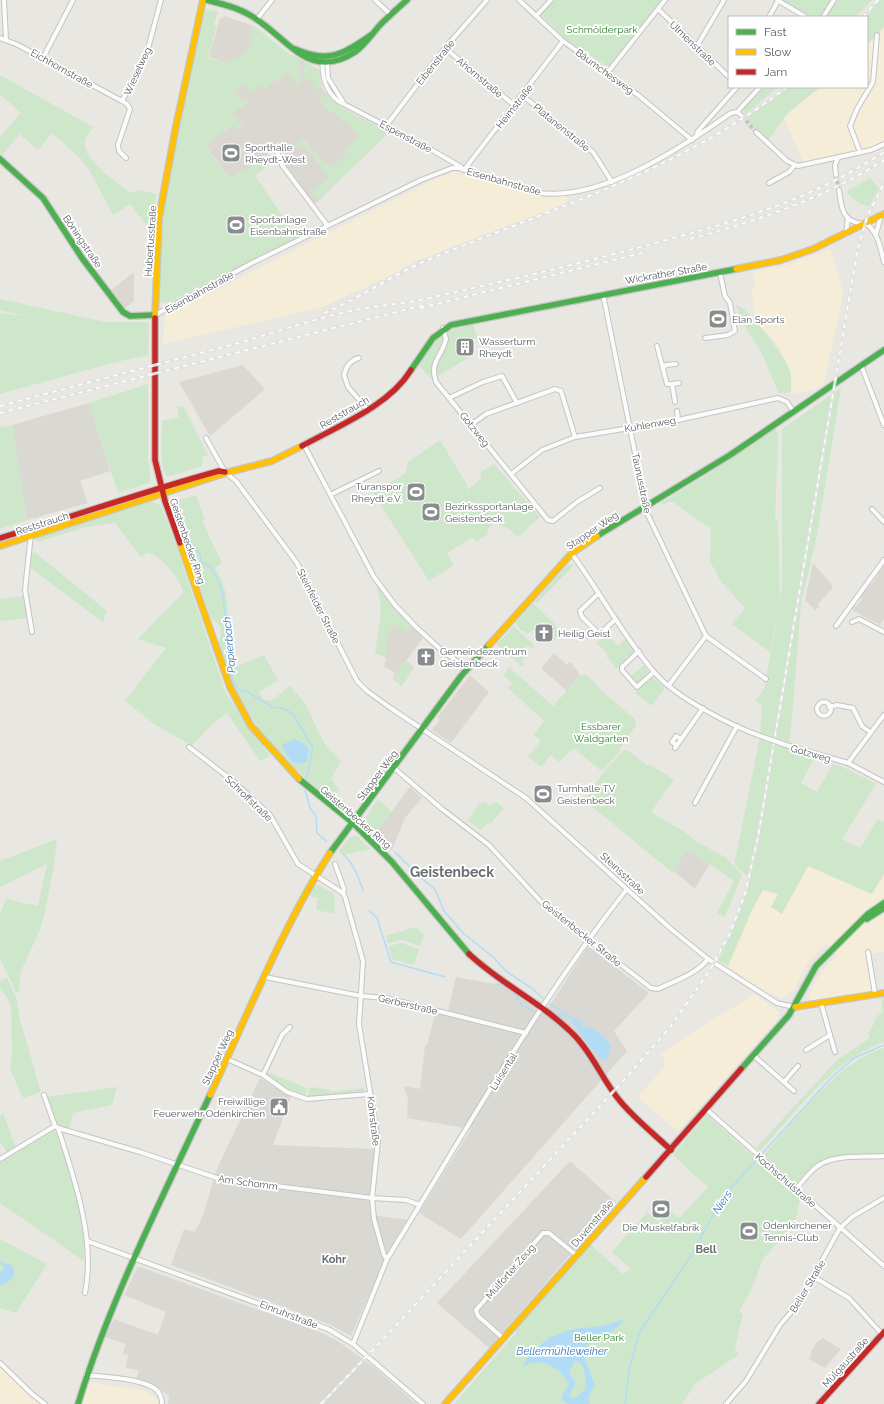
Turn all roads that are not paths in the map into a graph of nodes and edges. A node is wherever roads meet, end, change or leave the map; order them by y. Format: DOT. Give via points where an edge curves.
graph roads {
  1 [pos="4,0"];
  2 [pos="73,0"];
  3 [pos="161,0"];
  4 [pos="203,0"];
  5 [pos="207,0"];
  6 [pos="272,0"];
  7 [pos="375,0"];
  8 [pos="407,0"];
  9 [pos="487,0"];
  10 [pos="519,0"];
  11 [pos="551,0"];
  12 [pos="665,0"];
  13 [pos="724,0"];
  14 [pos="778,0"];
  15 [pos="834,0"];
  16 [pos="658,9"];
  17 [pos="391,15"];
  18 [pos="536,16"];
  19 [pos="770,16"];
  20 [pos="804,16"];
  21 [pos="824,16"];
  22 [pos="257,19"];
  23 [pos="876,35"];
  24 [pos="0,38"];
  25 [pos="6,39"];
  26 [pos="563,42"];
  27 [pos="697,46"];
  28 [pos="445,48"];
  29 [pos="43,58"];
  30 [pos="325,61"];
  31 [pos="608,72"];
  32 [pos="728,76"];
  33 [pos="736,88"];
  34 [pos="759,88"];
  35 [pos="523,96"];
  36 [pos="122,101"];
  37 [pos="515,106"];
  38 [pos="737,112"];
  39 [pos="742,116"];
  40 [pos="386,126"];
  41 [pos="756,132"];
  42 [pos="694,139"];
  43 [pos="884,144"];
  44 [pos="277,152"];
  45 [pos="860,152"];
  46 [pos="126,158"];
  47 [pos="838,158"];
  48 [pos="0,159"];
  49 [pos="795,165"];
  50 [pos="464,170"];
  51 [pos="836,175"];
  52 [pos="612,182"];
  53 [pos="769,183"];
  54 [pos="839,190"];
  55 [pos="883,215"];
  56 [pos="848,218"];
  57 [pos="866,224"];
  58 [pos="327,225"];
  59 [pos="846,234"];
  60 [pos="876,235"];
  61 [pos="884,262"];
  62 [pos="720,273"];
  63 [pos="603,294"];
  64 [pos="155,315"];
  65 [pos="443,328"];
  66 [pos="705,338"];
  67 [pos="657,346"];
  68 [pos="884,350"];
  69 [pos="359,358"];
  70 [pos="676,364"];
  71 [pos="861,365"];
  72 [pos="664,367"];
  73 [pos="680,383"];
  74 [pos="672,384"];
  75 [pos="449,398"];
  76 [pos="517,402"];
  77 [pos="675,402"];
  78 [pos="367,409"];
  79 [pos="676,411"];
  80 [pos="793,411"];
  81 [pos="678,420"];
  82 [pos="471,425"];
  83 [pos="884,425"];
  84 [pos="632,428"];
  85 [pos="575,437"];
  86 [pos="206,438"];
  87 [pos="304,445"];
  88 [pos="379,470"];
  89 [pos="225,472"];
  90 [pos="511,474"];
  91 [pos="160,487"];
  92 [pos="600,488"];
  93 [pos="162,493"];
  94 [pos="332,494"];
  95 [pos="646,506"];
  96 [pos="872,509"];
  97 [pos="884,522"];
  98 [pos="31,528"];
  99 [pos="31,536"];
  100 [pos="0,538"];
  101 [pos="0,546"];
  102 [pos="572,554"];
  103 [pos="884,560"];
  104 [pos="598,594"];
  105 [pos="616,618"];
  106 [pos="852,622"];
  107 [pos="836,626"];
  108 [pos="32,632"];
  109 [pos="884,632"];
  110 [pos="706,636"];
  111 [pos="639,651"];
  112 [pos="467,669"];
  113 [pos="654,672"];
  114 [pos="766,679"];
  115 [pos="669,686"];
  116 [pos="829,707"];
  117 [pos="703,708"];
  118 [pos="884,714"];
  119 [pos="737,726"];
  120 [pos="422,729"];
  121 [pos="870,732"];
  122 [pos="189,747"];
  123 [pos="676,747"];
  124 [pos="848,763"];
  125 [pos="394,768"];
  126 [pos="884,782"];
  127 [pos="695,803"];
  128 [pos="352,822"];
  129 [pos="336,864"];
  130 [pos="315,876"];
  131 [pos="627,889"];
  132 [pos="343,894"];
  133 [pos="884,903"];
  134 [pos="884,908"];
  135 [pos="857,927"];
  136 [pos="588,939"];
  137 [pos="868,952"];
  138 [pos="708,959"];
  139 [pos="266,977"];
  140 [pos="884,993"];
  141 [pos="875,994"];
  142 [pos="361,996"];
  143 [pos="821,1003"];
  144 [pos="795,1007"];
  145 [pos="542,1008"];
  146 [pos="290,1027"];
  147 [pos="526,1033"];
  148 [pos="830,1035"];
  149 [pos="806,1050"];
  150 [pos="835,1052"];
  151 [pos="753,1055"];
  152 [pos="227,1059"];
  153 [pos="798,1066"];
  154 [pos="263,1076"];
  155 [pos="784,1082"];
  156 [pos="794,1091"];
  157 [pos="370,1094"];
  158 [pos="44,1095"];
  159 [pos="706,1109"];
  160 [pos="56,1127"];
  161 [pos="671,1150"];
  162 [pos="884,1156"];
  163 [pos="0,1159"];
  164 [pos="178,1164"];
  165 [pos="796,1188"];
  166 [pos="372,1198"];
  167 [pos="884,1198"];
  168 [pos="420,1205"];
  169 [pos="840,1228"];
  170 [pos="87,1241"];
  171 [pos="576,1256"];
  172 [pos="135,1258"];
  173 [pos="387,1259"];
  174 [pos="884,1266"];
  175 [pos="814,1277"];
  176 [pos="85,1293"];
  177 [pos="883,1333"];
  178 [pos="503,1338"];
  179 [pos="353,1344"];
  180 [pos="0,1363"];
  181 [pos="86,1374"];
  182 [pos="45,1404"];
  183 [pos="78,1404"];
  184 [pos="162,1404"];
  185 [pos="423,1404"];
  186 [pos="445,1404"];
  187 [pos="726,1404"];
  188 [pos="819,1404"];
  1 -- 25 [label="street"];
  2 -- 29 [label="street"];
  3 -- 36 [label="street, Wieselweg" via="146,56"];
  4 -- 64 [label="main road, Hubertusstraße" via="159,218"];
  5 -- 22 [label="main road" via="242,11"];
  6 -- 22 [label="street"];
  7 -- 17 [label="street"];
  8 -- 17 [label="main road"];
  9 -- 28 [label="street, Eibenstraße"];
  10 -- 18 [label="street, Bäumchesweg"];
  11 -- 18 [label="street"];
  12 -- 16 [label="street"];
  13 -- 27 [label="street"];
  14 -- 19 [label="street"];
  14 -- 20 [label="street"];
  15 -- 21 [label="street"];
  16 -- 27 [label="street, Ulmenstraße"];
  16 -- 31 [label="street"];
  17 -- 30 [label="main road" via="371,35 347,51"];
  18 -- 26 [label="street, Bäumchesweg"];
  22 -- 30 [label="main road" via="301,56"];
  23 -- 45 [label="street" via="873,82 850,126"];
  24 -- 25 [label="street, Eichhornstraße"];
  25 -- 29 [label="street, Eichhornstraße"];
  26 -- 31 [label="street, Bäumchesweg"];
  26 -- 35 [label="street, Heimstraße"];
  27 -- 32 [label="street, Ulmenstraße"];
  28 -- 37 [label="street, Ahornstraße"];
  28 -- 40 [label="street, Eibenstraße"];
  29 -- 36 [label="street, Eichhornstraße"];
  30 -- 40 [label="street, Espenstraße" via="326,85 338,101"];
  31 -- 42 [label="street, Bäumchesweg"];
  33 -- 42 [label="street" via="698,130"];
  34 -- 38 [label="street, Eisenbahnstraße"];
  35 -- 37 [label="street, Heimstraße"];
  35 -- 52 [label="street, Platanenstraße" via="593,152"];
  36 -- 46 [label="street, Wieselweg" via="130,109 118,145 119,151"];
  37 -- 50 [label="street, Heimstraße"];
  38 -- 39 [label="street"];
  38 -- 42 [label="street, Eisenbahnstraße" via="731,113"];
  40 -- 50 [label="street, Espenstraße"];
  41 -- 49 [label="street" via="782,158"];
  42 -- 52 [label="street, Eisenbahnstraße"];
  43 -- 45 [label="street"];
  44 -- 58 [label="street" via="282,165"];
  45 -- 47 [label="street"];
  47 -- 49 [label="street"];
  47 -- 51 [label="street" via="835,165"];
  48 -- 64 [label="main road, Böningstraße" via="43,198 82,258 123,312 128,315"];
  49 -- 53 [label="street" via="789,172"];
  50 -- 52 [label="street, Eisenbahnstraße" via="550,194"];
  50 -- 58 [label="street, Eisenbahnstraße" via="452,168 421,180"];
  54 -- 56 [label="street" via="841,205"];
  55 -- 57 [label="main road, Wickrather Straße"];
  55 -- 60 [label="street"];
  56 -- 57 [label="street"];
  56 -- 59 [label="street"];
  57 -- 59 [label="main road, Wickrather Straße"];
  57 -- 60 [label="street"];
  58 -- 64 [label="street, Eisenbahnstraße" via="190,294"];
  59 -- 62 [label="main road, Wickrather Straße" via="796,256"];
  60 -- 61 [label="street"];
  62 -- 63 [label="main road, Wickrather Straße"];
  62 -- 66 [label="street" via="725,296 730,303 735,331"];
  63 -- 65 [label="main road, Wickrather Straße"];
  63 -- 84 [label="street, Taunusstraße"];
  64 -- 91 [label="main road, Hubertusstraße" via="154,436"];
  65 -- 75 [label="street, Gotzweg" via="446,342 437,357 433,372 436,382"];
  65 -- 78 [label="main road, Reststrauch" via="428,341 406,378"];
  67 -- 72 [label="street"];
  68 -- 71 [label="main road, Stapper Weg"];
  69 -- 78 [label="street" via="348,363 344,375 348,386"];
  70 -- 72 [label="street"];
  71 -- 80 [label="main road, Stapper Weg"];
  71 -- 83 [label="street"];
  72 -- 74 [label="street" via="667,384"];
  73 -- 74 [label="street"];
  74 -- 77 [label="street"];
  75 -- 76 [label="street" via="502,376"];
  75 -- 82 [label="street, Gotzweg"];
  76 -- 82 [label="street" via="486,414"];
  76 -- 85 [label="street" via="555,389 561,391"];
  78 -- 87 [label="main road, Reststrauch"];
  79 -- 81 [label="street"];
  80 -- 81 [label="street, Kuhlenweg" via="786,402 778,398"];
  80 -- 95 [label="main road, Stapper Weg" via="730,455"];
  81 -- 84 [label="street, Kuhlenweg"];
  82 -- 90 [label="street, Gotzweg"];
  84 -- 85 [label="street, Kuhlenweg"];
  84 -- 95 [label="street, Taunusstraße"];
  85 -- 90 [label="street, Kuhlenweg" via="542,450"];
  86 -- 89 [label="street"];
  87 -- 89 [label="main road, Reststrauch" via="273,460"];
  87 -- 94 [label="street"];
  88 -- 94 [label="street"];
  89 -- 91 [label="main road, Reststrauch" via="219,471"];
  89 -- 93 [label="main road, Reststrauch"];
  89 -- 120 [label="street, Steinfelder Straße" via="236,481 297,563 357,680 372,695"];
  90 -- 92 [label="street, Gotzweg" via="550,521"];
  91 -- 93 [label="main road, Geistenbecker Ring"];
  91 -- 98 [label="main road, Reststrauch"];
  93 -- 99 [label="main road, Reststrauch"];
  93 -- 128 [label="main road, Geistenbecker Ring" via="220,661 241,709 251,726 294,775"];
  94 -- 112 [label="street" via="360,553 395,605 439,648"];
  95 -- 102 [label="main road, Stapper Weg"];
  95 -- 110 [label="street, Taunusstraße" via="647,513"];
  96 -- 97 [label="street"];
  98 -- 99 [label="street"];
  98 -- 100 [label="main road, Reststrauch"];
  99 -- 101 [label="main road, Reststrauch"];
  99 -- 108 [label="street" via="26,590"];
  102 -- 104 [label="street, Gotzweg"];
  102 -- 112 [label="main road, Stapper Weg"];
  103 -- 107 [label="street"];
  104 -- 105 [label="street, Gotzweg"];
  104 -- 105 [label="street" via="580,611 582,617 598,633"];
  105 -- 111 [label="street, Gotzweg"];
  106 -- 109 [label="street" via="859,619"];
  110 -- 114 [label="street, Taunusstraße"];
  110 -- 115 [label="street"];
  111 -- 113 [label="street, Gotzweg"];
  111 -- 113 [label="street" via="622,667 622,670 637,687"];
  112 -- 120 [label="main road, Stapper Weg"];
  113 -- 115 [label="street, Gotzweg"];
  115 -- 117 [label="street, Gotzweg"];
  116 -- 121 [label="street" via="837,705 853,708 862,726"];
  117 -- 119 [label="street, Gotzweg"];
  117 -- 123 [label="street"];
  118 -- 121 [label="street"];
  119 -- 124 [label="street, Gotzweg, bridge" via="786,745"];
  119 -- 127 [label="street"];
  120 -- 125 [label="main road, Stapper Weg"];
  120 -- 131 [label="street, Steinsstraße" via="526,798"];
  121 -- 124 [label="street"];
  122 -- 130 [label="street, Schroffstraße" via="233,781 270,815 296,862"];
  124 -- 126 [label="street, Gotzweg"];
  125 -- 128 [label="main road, Stapper Weg"];
  125 -- 136 [label="street, Geistenbecker Straße" via="442,810 489,845 545,906"];
  128 -- 130 [label="main road, Stapper Weg"];
  128 -- 145 [label="main road, Geistenbecker Ring" via="402,872 475,960"];
  129 -- 132 [label="street, Kohrstraße"];
  130 -- 132 [label="street"];
  130 -- 139 [label="main road, Stapper Weg" via="287,929"];
  131 -- 136 [label="street, Luisental"];
  131 -- 138 [label="street, Steinsstraße"];
  132 -- 142 [label="street, Kohrstraße" via="362,954"];
  133 -- 135 [label="main road, Duvenstraße" via="868,914"];
  134 -- 135 [label="main road, Duvenstraße"];
  135 -- 144 [label="main road, Duvenstraße" via="816,966"];
  136 -- 138 [label="street, Geistenbecker Straße" via="651,988 658,989 703,967"];
  136 -- 145 [label="street, Luisental"];
  137 -- 141 [label="street"];
  138 -- 144 [label="street, Steinsstraße" via="777,1004"];
  139 -- 142 [label="street, Gerberstraße"];
  139 -- 152 [label="main road, Stapper Weg"];
  140 -- 141 [label="main road, Steinsstraße"];
  141 -- 143 [label="main road, Steinsstraße"];
  142 -- 147 [label="street, Gerberstraße" via="386,998"];
  142 -- 157 [label="street, Kohrstraße" via="359,1024"];
  143 -- 144 [label="main road, Steinsstraße"];
  143 -- 148 [label="street"];
  144 -- 151 [label="main road, Duvenstraße"];
  145 -- 147 [label="street, Luisental"];
  145 -- 161 [label="main road, Geistenbecker Ring" via="575,1036 620,1101"];
  146 -- 154 [label="street" via="282,1035"];
  147 -- 168 [label="street, Luisental"];
  148 -- 149 [label="street"];
  148 -- 150 [label="street"];
  151 -- 155 [label="street"];
  151 -- 159 [label="main road, Duvenstraße"];
  152 -- 154 [label="street"];
  152 -- 164 [label="main road, Stapper Weg"];
  153 -- 155 [label="street"];
  154 -- 157 [label="street" via="287,1092 307,1099"];
  155 -- 156 [label="street"];
  157 -- 166 [label="street, Kohrstraße" via="378,1141"];
  158 -- 160 [label="street"];
  159 -- 161 [label="main road, Duvenstraße"];
  159 -- 165 [label="street, Kochschulstraße"];
  160 -- 163 [label="street"];
  160 -- 164 [label="street, Am Schomm"];
  160 -- 170 [label="street" via="78,1193"];
  161 -- 171 [label="main road, Duvenstraße"];
  162 -- 165 [label="street" via="824,1162"];
  164 -- 166 [label="street, Am Schomm" via="220,1179"];
  164 -- 172 [label="main road, Stapper Weg"];
  165 -- 169 [label="street, Kochschulstraße"];
  166 -- 168 [label="street, Am Schomm" via="406,1200"];
  166 -- 173 [label="street, Kohrstraße" via="374,1219"];
  167 -- 169 [label="street, Beller Straße" via="852,1217"];
  168 -- 173 [label="street, Luisental"];
  169 -- 174 [label="street, Kochschulstraße"];
  169 -- 175 [label="street, Beller Straße"];
  170 -- 172 [label="street, Einruhrstraße"];
  170 -- 176 [label="street"];
  171 -- 178 [label="main road, Duvenstraße"];
  171 -- 178 [label="street, Mülforter Zeug" via="549,1233 543,1233 476,1310 478,1316"];
  172 -- 179 [label="street, Einruhrstraße" via="328,1329"];
  172 -- 181 [label="main road, Stapper Weg" via="115,1300"];
  173 -- 179 [label="street"];
  175 -- 177 [label="street" via="849,1298"];
  175 -- 187 [label="street, Beller Straße" via="795,1309 780,1325 756,1367"];
  177 -- 188 [label="main road, Mülgaustraße"];
  178 -- 186 [label="main road, Duvenstraße"];
  179 -- 185 [label="street, Einruhrstraße"];
  180 -- 182 [label="street"];
  181 -- 183 [label="main road, Stapper Weg"];
  181 -- 184 [label="street" via="144,1384 162,1396"];
}
